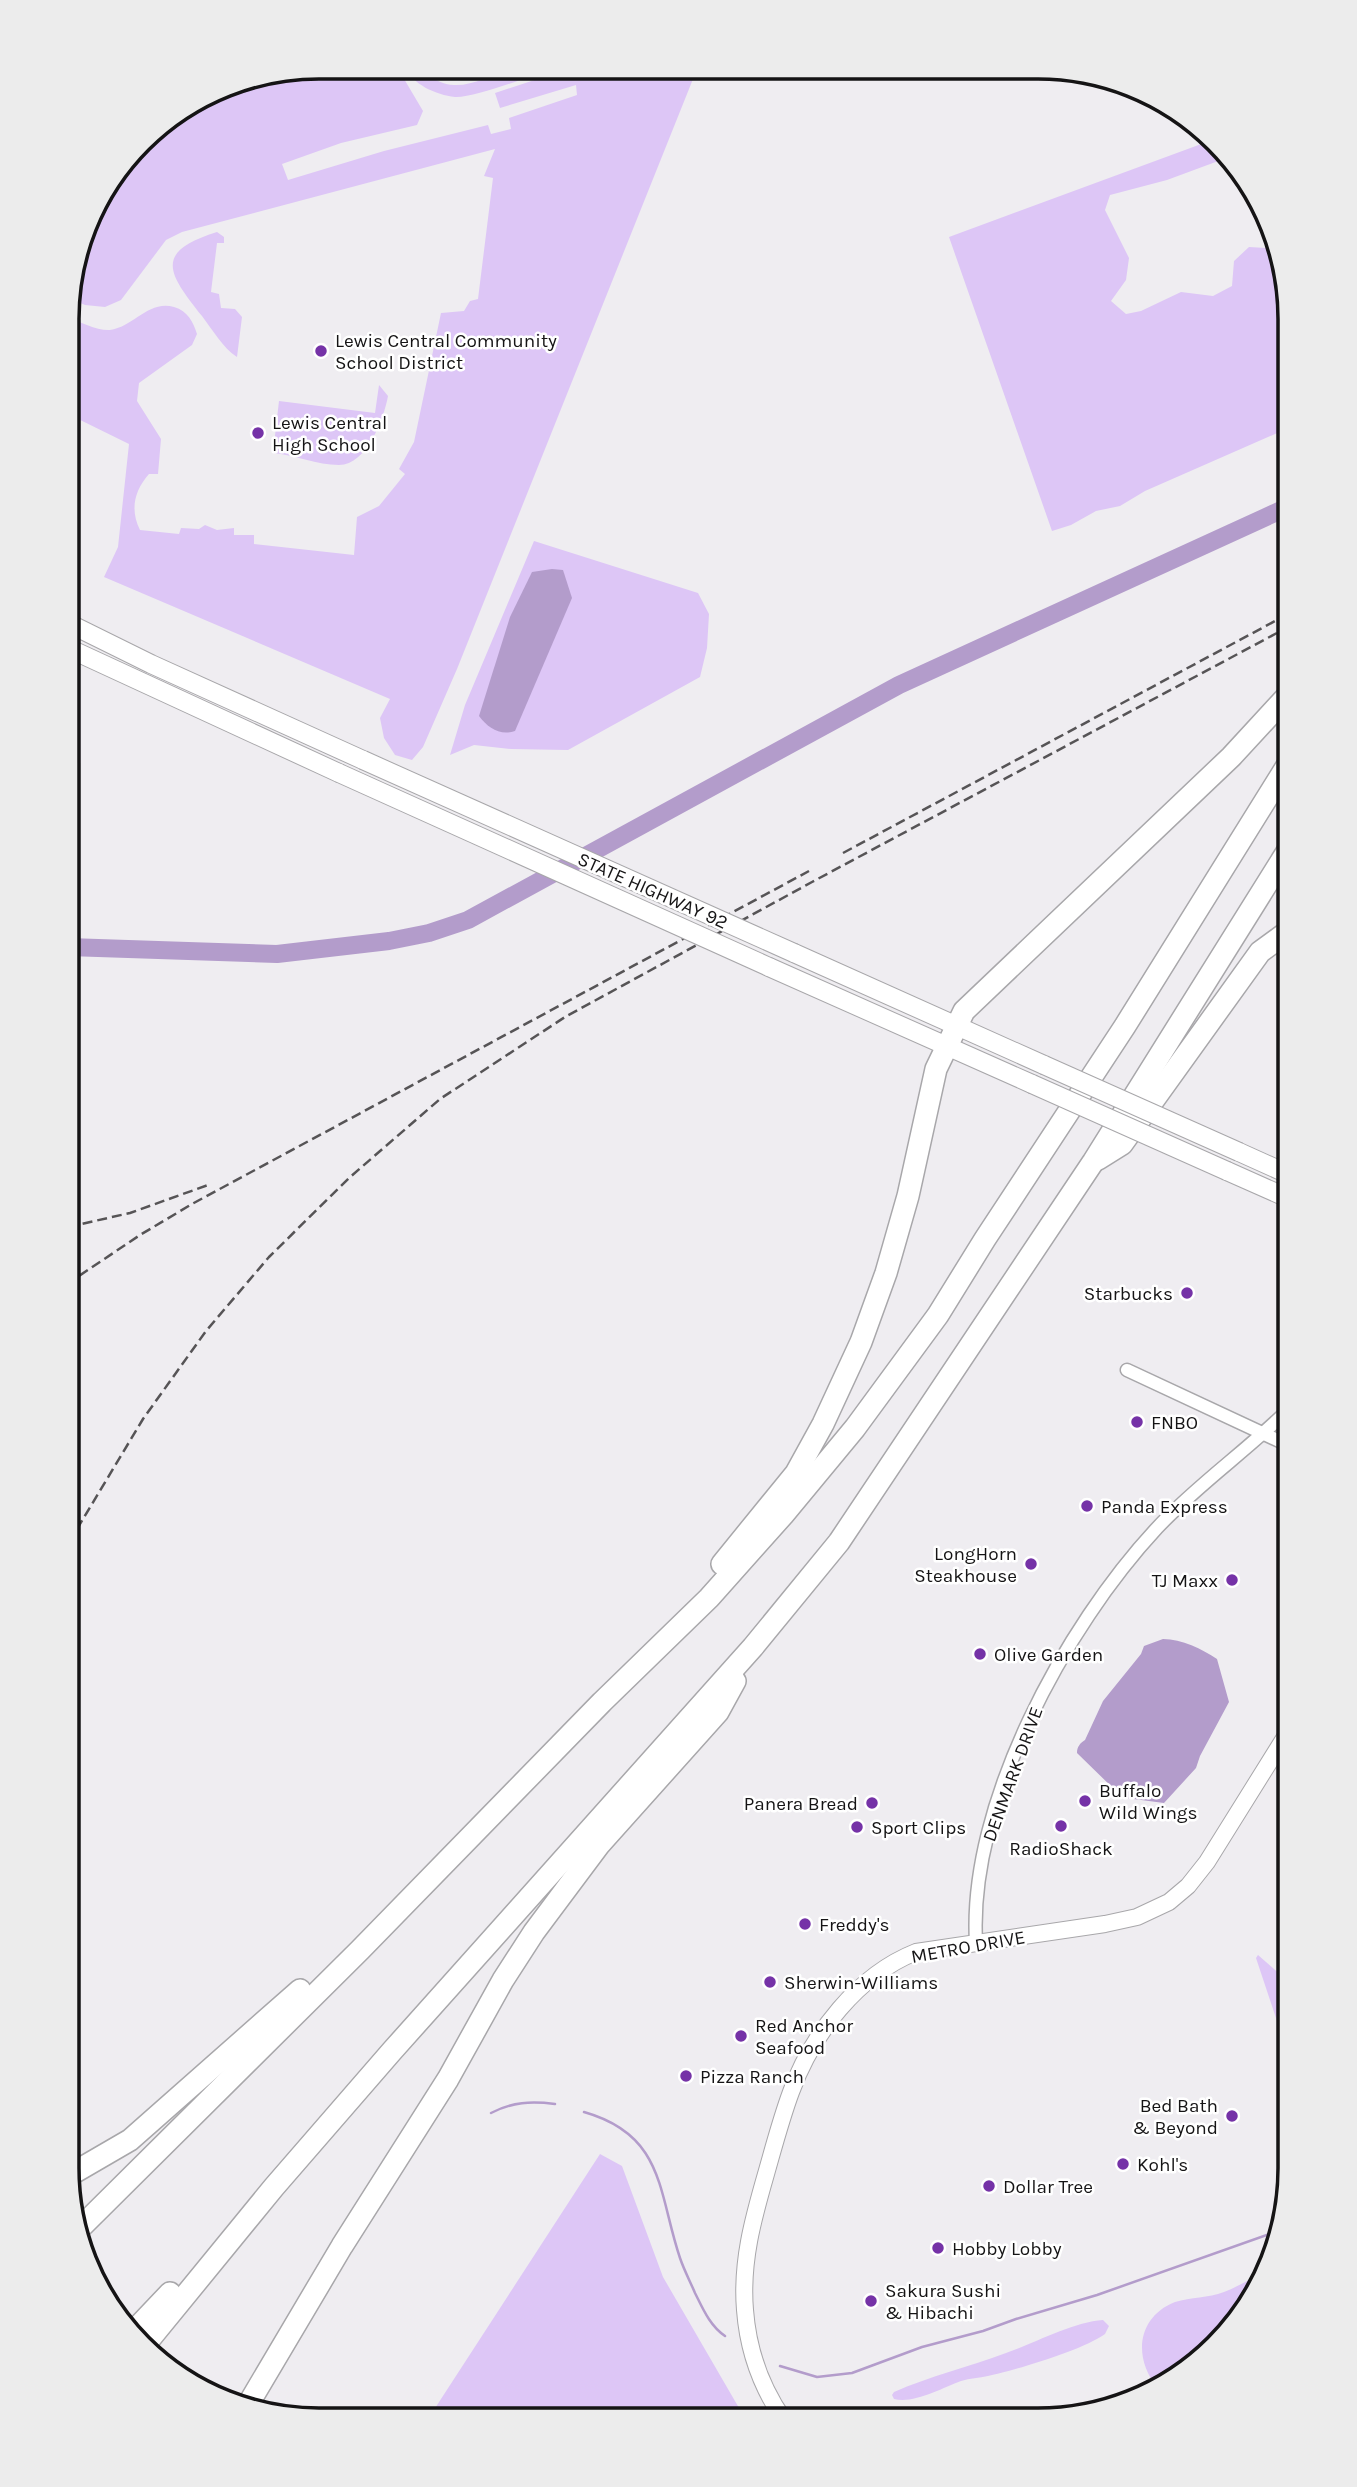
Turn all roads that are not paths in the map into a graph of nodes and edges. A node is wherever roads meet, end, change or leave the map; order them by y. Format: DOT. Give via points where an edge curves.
graph roads {
  1 [pos="79,628"];
  2 [pos="79,653"];
  3 [pos="1278,706"];
  4 [pos="1278,780"];
  5 [pos="1278,865"];
  6 [pos="1278,939"];
  7 [pos="957,1026"];
  8 [pos="947,1046"];
  9 [pos="1093,1162"];
  10 [pos="1278,1170"];
  11 [pos="1278,1194"];
  12 [pos="1126,1370"];
  13 [pos="1278,1420"];
  14 [pos="1263,1434"];
  15 [pos="1278,1441"];
  16 [pos="753,1647"];
  17 [pos="657,1649"];
  18 [pos="1278,1748"];
  19 [pos="976,1942"];
  20 [pos="360,1950"];
  21 [pos="79,2170"];
  22 [pos="274,2187"];
  23 [pos="85,2223"];
  24 [pos="229,2240"];
  25 [pos="138,2327"];
  26 [pos="150,2339"];
  27 [pos="159,2347"];
  28 [pos="252,2398"];
  29 [pos="777,2408"];
  1 -- 7 [label="main road, STATE HIGHWAY 92, bridge"];
  2 -- 8 [label="main road, STATE HIGHWAY 92, bridge"];
  3 -- 7 [label="highway" via="1231,757 964,1011"];
  4 -- 17 [label="highway" via="938,1315 855,1428 783,1515"];
  5 -- 9 [label="highway"];
  6 -- 9 [label="highway" via="1260,952 1122,1144"];
  7 -- 8 [label="highway"];
  7 -- 10 [label="main road, STATE HIGHWAY 92, bridge"];
  8 -- 11 [label="main road, STATE HIGHWAY 92, bridge"];
  8 -- 17 [label="highway" via="936,1069 886,1273 842,1385 796,1473"];
  9 -- 16 [label="highway" via="839,1542"];
  12 -- 14 [label="street"];
  13 -- 14 [label="street, DENMARK DRIVE"];
  14 -- 15 [label="street"];
  14 -- 19 [label="street, DENMARK DRIVE" via="1199,1486 1145,1541 1103,1594 1055,1668 1016,1751 987,1838 977,1886"];
  16 -- 22 [label="highway"];
  16 -- 28 [label="highway" via="718,1712 599,1845 534,1932"];
  17 -- 20 [label="highway"];
  18 -- 19 [label="street, METRO DRIVE" via="1207,1862 1169,1902 1124,1920"];
  19 -- 29 [label="street, METRO DRIVE" via="916,1952 873,1977 831,2021 791,2091 751,2227 744,2278 751,2350"];
  20 -- 21 [label="highway" via="306,1986 130,2140"];
  20 -- 23 [label="highway"];
  22 -- 24 [label="highway"];
  22 -- 25 [label="highway"];
  24 -- 26 [label="highway"];
  24 -- 27 [label="highway"];
}
